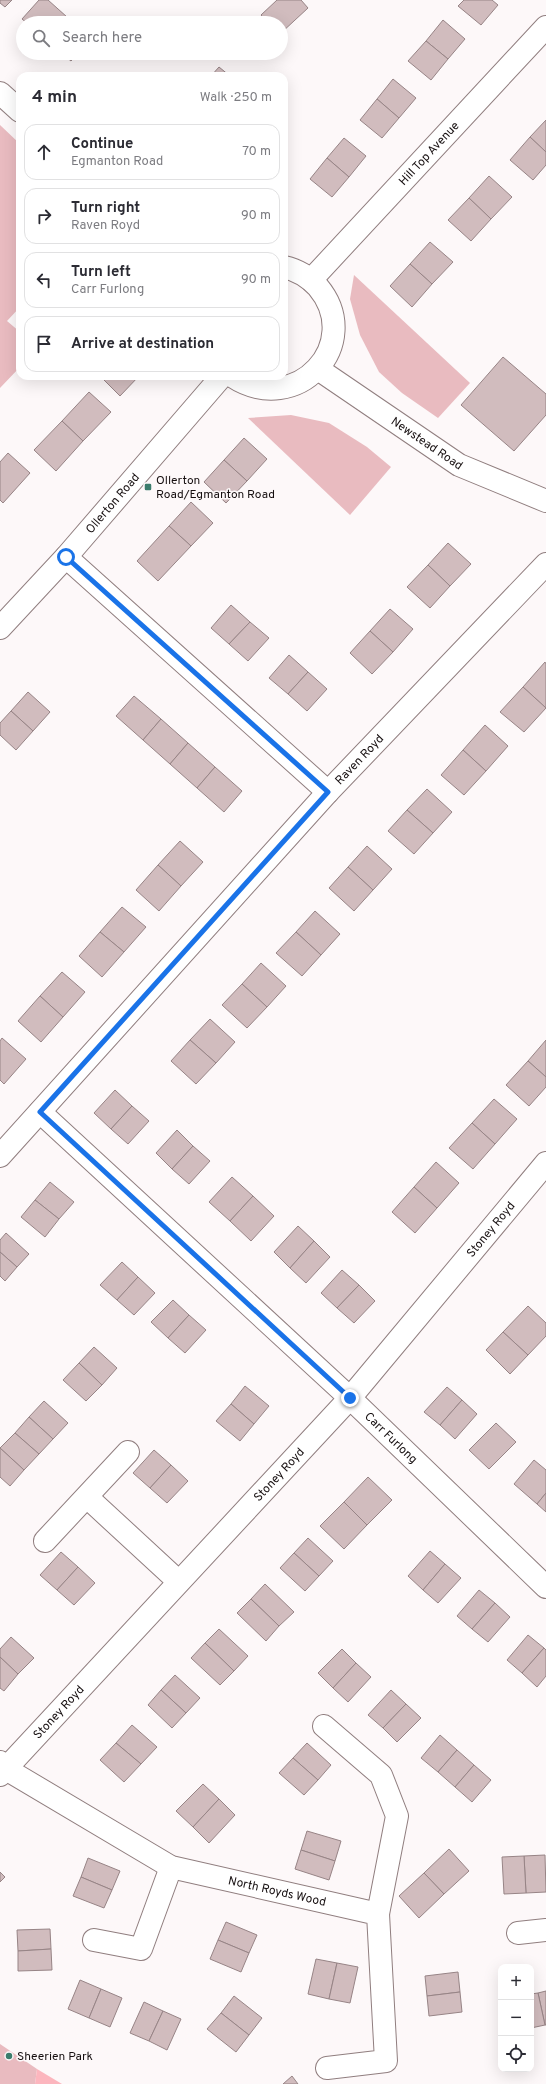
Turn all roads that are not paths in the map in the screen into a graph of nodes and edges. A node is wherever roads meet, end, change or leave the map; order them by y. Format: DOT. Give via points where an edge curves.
graph roads {
  1 [pos="546,27"];
  2 [pos="0,93"];
  3 [pos="16,107"];
  4 [pos="288,268"];
  5 [pos="311,280"];
  6 [pos="318,369"];
  7 [pos="219,380"];
  8 [pos="241,380"];
  9 [pos="546,501"];
  10 [pos="66,557"];
  11 [pos="546,564"];
  12 [pos="0,628"];
  13 [pos="328,792"];
  14 [pos="40,1112"];
  15 [pos="0,1156"];
  16 [pos="546,1162"];
  17 [pos="350,1398"];
  18 [pos="128,1452"];
  19 [pos="87,1497"];
  20 [pos="45,1541"];
  21 [pos="178,1581"];
  22 [pos="546,1586"];
  23 [pos="324,1726"];
  24 [pos="2,1769"];
  25 [pos="171,1867"];
  26 [pos="378,1914"];
  27 [pos="546,1930"];
  28 [pos="518,1933"];
  29 [pos="94,1940"];
  30 [pos="327,2068"];
  1 -- 5 [label="street, Hill Top Avenue"];
  2 -- 3 [label="street"];
  4 -- 5 [label="street"];
  5 -- 6 [label="street" via="325,296 333,316 334,329 329,351"];
  6 -- 8 [label="street" via="302,382 282,389 260,389"];
  6 -- 9 [label="street, Newstead Road" via="459,465"];
  7 -- 10 [label="street, Ollerton Road"];
  10 -- 12 [label="street, Ollerton Road"];
  10 -- 13 [label="street"];
  11 -- 13 [label="street, Raven Royd"];
  13 -- 14 [label="street, Raven Royd"];
  14 -- 15 [label="street, Raven Royd"];
  14 -- 17 [label="street, Carr Furlong"];
  16 -- 17 [label="street, Stoney Royd"];
  17 -- 21 [label="street, Stoney Royd"];
  17 -- 22 [label="street, Carr Furlong"];
  18 -- 19 [label="street"];
  19 -- 20 [label="street"];
  19 -- 21 [label="street"];
  21 -- 24 [label="street, Stoney Royd"];
  23 -- 26 [label="street" via="381,1775 397,1816"];
  24 -- 25 [label="street, North Royds Wood"];
  25 -- 26 [label="street, North Royds Wood"];
  25 -- 29 [label="street" via="141,1949"];
  26 -- 30 [label="street" via="386,2061"];
  27 -- 28 [label="street"];
}
